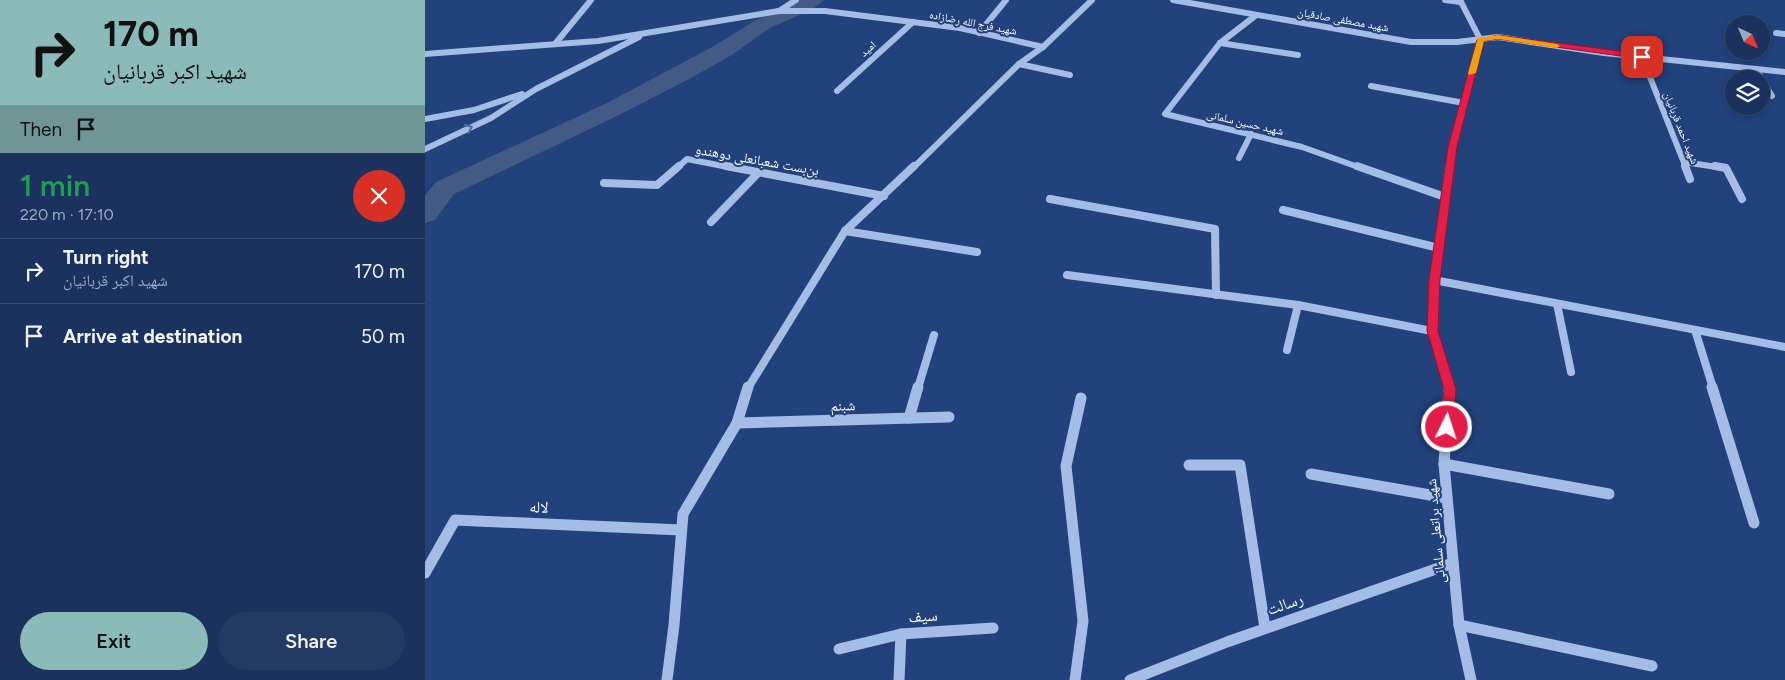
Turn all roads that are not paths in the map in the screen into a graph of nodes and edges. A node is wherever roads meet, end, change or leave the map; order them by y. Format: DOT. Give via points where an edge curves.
graph roads {
  1 [pos="591,0"];
  2 [pos="795,0"];
  3 [pos="1006,0"];
  4 [pos="1092,0"];
  5 [pos="1173,0"];
  6 [pos="1445,0"];
  7 [pos="1461,1"];
  8 [pos="779,11"];
  9 [pos="1255,16"];
  10 [pos="913,22"];
  11 [pos="979,33"];
  12 [pos="1777,33"];
  13 [pos="646,34"];
  14 [pos="1785,34"];
  15 [pos="1480,40"];
  16 [pos="1220,43"];
  17 [pos="555,44"];
  18 [pos="1043,47"];
  19 [pos="425,54"];
  20 [pos="1299,55"];
  21 [pos="1642,57"];
  22 [pos="1019,64"];
  23 [pos="1756,69"];
  24 [pos="1785,72"];
  25 [pos="1070,75"];
  26 [pos="1371,86"];
  27 [pos="536,89"];
  28 [pos="837,91"];
  29 [pos="1772,96"];
  30 [pos="1464,103"];
  31 [pos="425,120"];
  32 [pos="1251,134"];
  33 [pos="425,148"];
  34 [pos="1239,158"];
  35 [pos="1684,162"];
  36 [pos="758,172"];
  37 [pos="1690,179"];
  38 [pos="604,183"];
  39 [pos="884,196"];
  40 [pos="1445,197"];
  41 [pos="1050,199"];
  42 [pos="1742,199"];
  43 [pos="1283,210"];
  44 [pos="711,222"];
  45 [pos="845,231"];
  46 [pos="1439,248"];
  47 [pos="977,252"];
  48 [pos="1067,275"];
  49 [pos="1434,280"];
  50 [pos="1216,295"];
  51 [pos="1557,304"];
  52 [pos="1298,305"];
  53 [pos="1695,330"];
  54 [pos="1432,331"];
  55 [pos="934,335"];
  56 [pos="1785,347"];
  57 [pos="1287,350"];
  58 [pos="1571,372"];
  59 [pos="1081,398"];
  60 [pos="949,417"];
  61 [pos="909,418"];
  62 [pos="737,423"];
  63 [pos="1445,464"];
  64 [pos="1189,465"];
  65 [pos="1311,474"];
  66 [pos="1609,494"];
  67 [pos="1447,498"];
  68 [pos="1754,523"];
  69 [pos="681,530"];
  70 [pos="1453,563"];
  71 [pos="425,572"];
  72 [pos="1459,625"];
  73 [pos="993,628"];
  74 [pos="1265,628"];
  75 [pos="901,634"];
  76 [pos="839,650"];
  77 [pos="1652,666"];
  78 [pos="667,680"];
  79 [pos="899,680"];
  80 [pos="1075,680"];
  81 [pos="1130,680"];
  82 [pos="1471,680"];
  1 -- 17 [label="street"];
  2 -- 8 [label="street"];
  3 -- 11 [label="street"];
  4 -- 18 [label="street"];
  5 -- 9 [label="street, شهید مصطفی صادقیان"];
  6 -- 7 [label="street"];
  7 -- 15 [label="street"];
  8 -- 10 [label="street, شهید فرج الله رضازاده" via="825,11"];
  8 -- 13 [label="street"];
  9 -- 15 [label="street, شهید مصطفی صادقیان" via="1411,42"];
  9 -- 16 [label="street, شهید حسین سلمانی"];
  10 -- 11 [label="street, شهید فرج الله رضازاده"];
  10 -- 28 [label="street, امید"];
  11 -- 18 [label="street, شهید فرج الله رضازاده"];
  12 -- 14 [label="street"];
  13 -- 17 [label="street"];
  13 -- 27 [label="street"];
  15 -- 21 [label="street, شهید مصطفی صادقیان" via="1498,37"];
  15 -- 30 [label="street, شهید براتعلی سلمانی"];
  16 -- 20 [label="street"];
  16 -- 32 [label="street, شهید حسین سلمانی" via="1165,114"];
  17 -- 19 [label="street"];
  18 -- 22 [label="street"];
  21 -- 23 [label="street, شهید مصطفی صادقیان"];
  21 -- 35 [label="street, شهید احمد قربانیان"];
  22 -- 25 [label="street"];
  22 -- 39 [label="street"];
  23 -- 24 [label="street, شهید مصطفی صادقیان"];
  23 -- 29 [label="street"];
  26 -- 30 [label="street"];
  27 -- 31 [label="street" via="474,110"];
  33 -- 27 [label="street, one-way" via="491,118"];
  30 -- 40 [label="street, شهید براتعلی سلمانی"];
  32 -- 34 [label="street"];
  32 -- 40 [label="street, شهید حسین سلمانی" via="1302,147"];
  35 -- 37 [label="street, شهید احمد قربانیان"];
  35 -- 42 [label="street" via="1726,168"];
  36 -- 38 [label="street, بن‌بست شعبانعلی دوهندو" via="687,159 657,185"];
  36 -- 39 [label="street, بن‌بست شعبانعلی دوهندو"];
  36 -- 44 [label="street"];
  39 -- 45 [label="street"];
  40 -- 46 [label="street, شهید براتعلی سلمانی"];
  41 -- 50 [label="street" via="1215,229"];
  43 -- 46 [label="street"];
  45 -- 47 [label="street"];
  45 -- 62 [label="street" via="748,387"];
  46 -- 49 [label="street, شهید براتعلی سلمانی"];
  48 -- 50 [label="street"];
  49 -- 51 [label="street"];
  49 -- 54 [label="street, شهید براتعلی سلمانی"];
  50 -- 52 [label="street"];
  51 -- 53 [label="street"];
  51 -- 58 [label="street"];
  52 -- 54 [label="street"];
  52 -- 57 [label="street"];
  53 -- 56 [label="street"];
  53 -- 68 [label="street"];
  54 -- 63 [label="street, شهید براتعلی سلمانی" via="1450,389"];
  55 -- 61 [label="street"];
  59 -- 80 [label="street" via="1066,466 1083,621"];
  60 -- 61 [label="street, شبنم"];
  61 -- 62 [label="street, شبنم"];
  62 -- 69 [label="street" via="683,514"];
  63 -- 66 [label="street"];
  63 -- 67 [label="street, شهید براتعلی سلمانی"];
  64 -- 74 [label="street" via="1240,465"];
  65 -- 67 [label="street"];
  67 -- 70 [label="street, شهید براتعلی سلمانی"];
  69 -- 71 [label="street, لاله" via="455,520"];
  69 -- 78 [label="street"];
  70 -- 72 [label="street, شهید براتعلی سلمانی"];
  70 -- 74 [label="street, رسالت"];
  72 -- 77 [label="street"];
  72 -- 82 [label="street, شهید براتعلی سلمانی"];
  73 -- 75 [label="street, سیف"];
  74 -- 81 [label="street, رسالت"];
  75 -- 76 [label="street"];
  75 -- 79 [label="street, سیف"];
}
